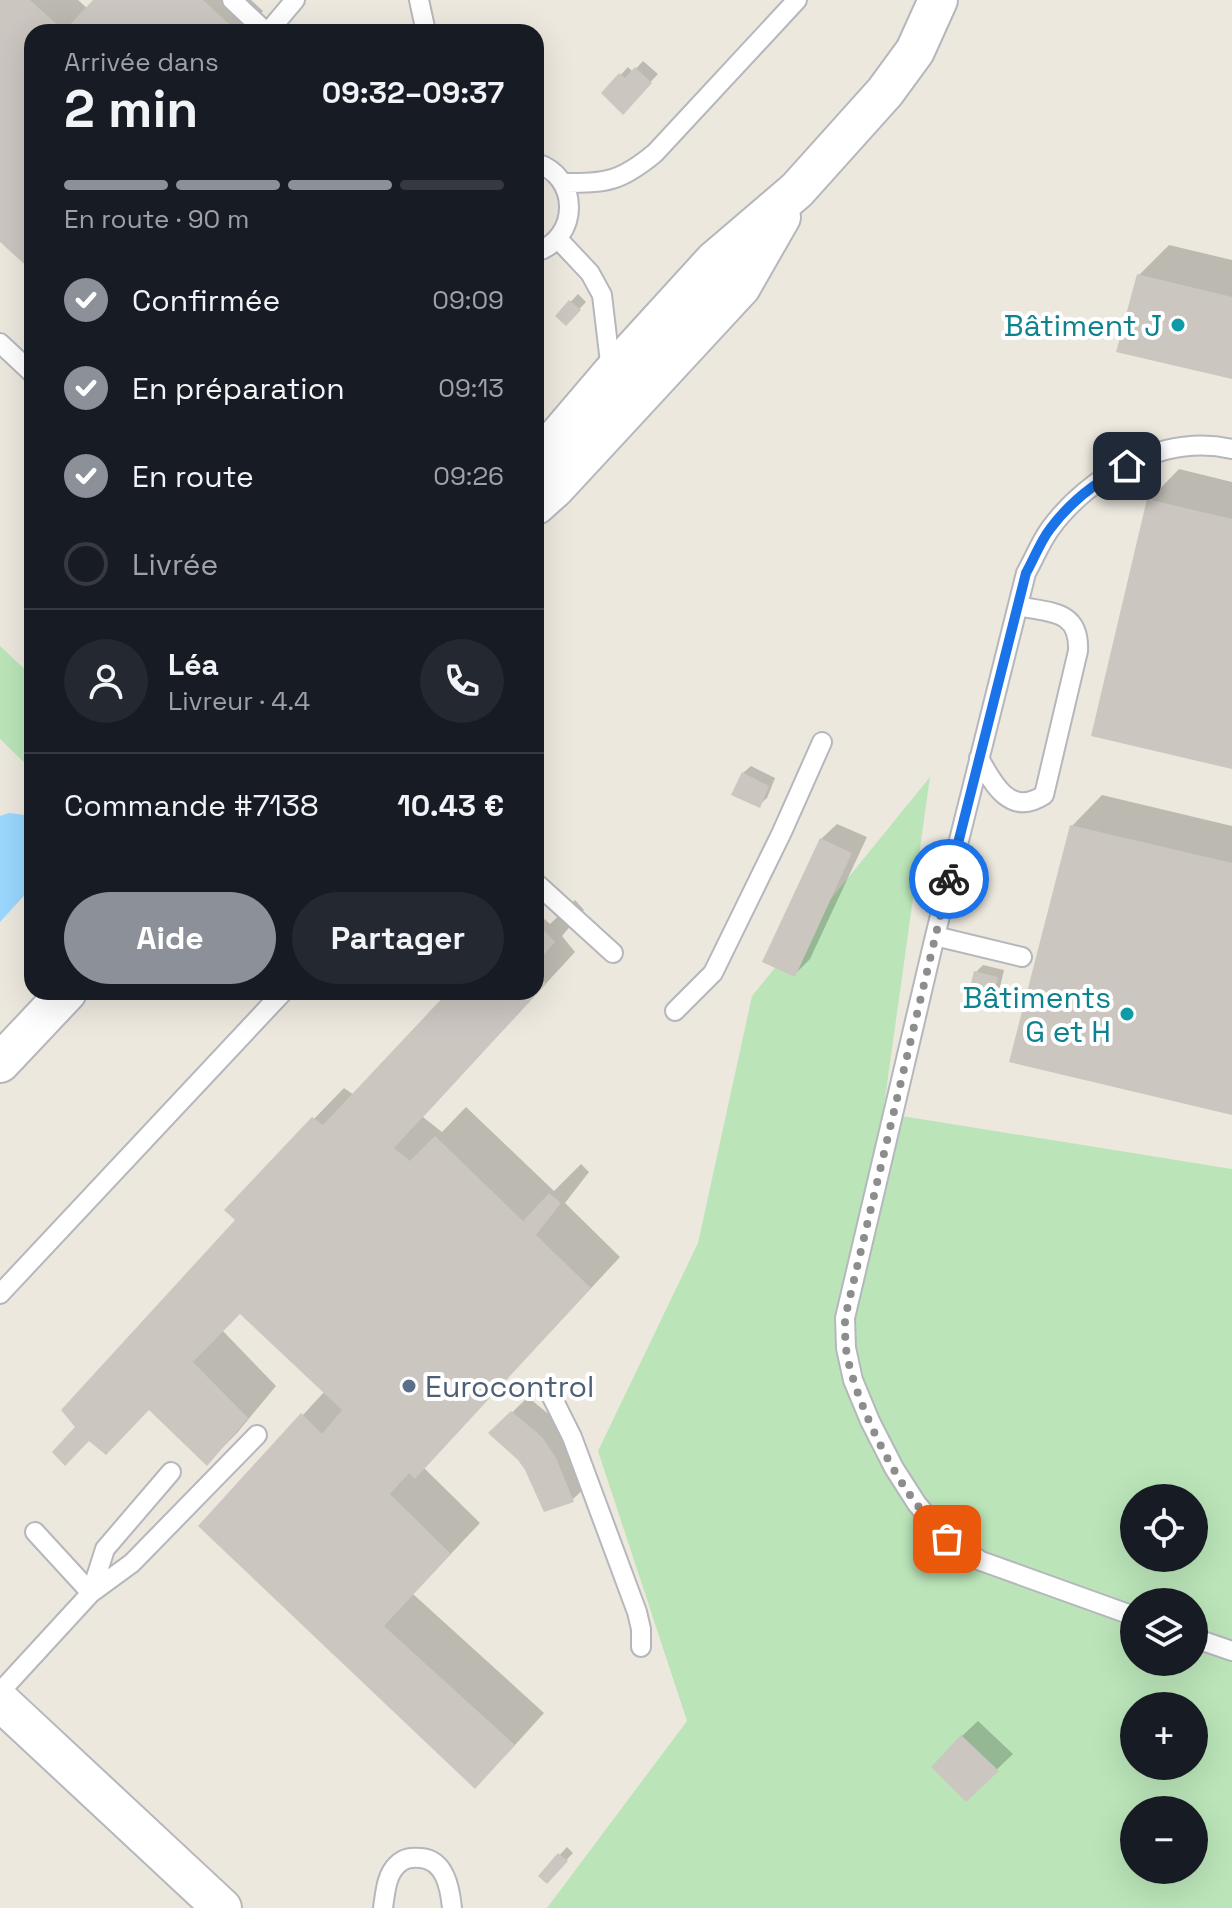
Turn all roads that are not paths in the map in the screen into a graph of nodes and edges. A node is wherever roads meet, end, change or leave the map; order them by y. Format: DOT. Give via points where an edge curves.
graph roads {
  1 [pos="232,0"];
  2 [pos="295,0"];
  3 [pos="419,0"];
  4 [pos="797,0"];
  5 [pos="938,0"];
  6 [pos="258,24"];
  7 [pos="274,24"];
  8 [pos="424,24"];
  9 [pos="544,167"];
  10 [pos="563,183"];
  11 [pos="797,190"];
  12 [pos="558,239"];
  13 [pos="544,249"];
  14 [pos="0,343"];
  15 [pos="24,366"];
  16 [pos="611,374"];
  17 [pos="1232,449"];
  18 [pos="544,453"];
  19 [pos="544,498"];
  20 [pos="1018,606"];
  21 [pos="822,742"];
  22 [pos="979,758"];
  23 [pos="544,890"];
  24 [pos="935,936"];
  25 [pos="613,953"];
  26 [pos="1022,957"];
  27 [pos="59,1000"];
  28 [pos="276,1000"];
  29 [pos="675,1011"];
  30 [pos="0,1063"];
  31 [pos="0,1294"];
  32 [pos="552,1397"];
  33 [pos="257,1435"];
  34 [pos="171,1472"];
  35 [pos="35,1532"];
  36 [pos="91,1593"];
  37 [pos="1120,1611"];
  38 [pos="1208,1643"];
  39 [pos="641,1647"];
  40 [pos="1232,1651"];
  41 [pos="0,1692"];
  42 [pos="0,1701"];
  43 [pos="222,1908"];
  44 [pos="383,1908"];
  45 [pos="452,1908"];
  1 -- 6 [label="lane"];
  2 -- 7 [label="lane"];
  3 -- 8 [label="lane"];
  4 -- 10 [label="lane" via="635,170 615,179"];
  5 -- 11 [label="street" via="915,51 885,92"];
  9 -- 10 [label="lane"];
  10 -- 12 [label="lane" via="569,212"];
  11 -- 16 [label="street" via="714,261"];
  11 -- 19 [label="street" via="741,287"];
  12 -- 13 [label="lane"];
  12 -- 16 [label="lane" via="590,273 602,295"];
  14 -- 15 [label="lane"];
  16 -- 18 [label="street"];
  17 -- 20 [label="lane" via="1188,445 1148,455 1106,476 1049,530 1026,573"];
  20 -- 22 [label="lane"];
  20 -- 22 [label="lane" via="1062,615 1073,623 1078,637 1044,795 1022,803 1007,797"];
  21 -- 29 [label="lane" via="713,973"];
  22 -- 24 [label="lane"];
  23 -- 25 [label="lane"];
  24 -- 26 [label="lane"];
  24 -- 37 [label="lane" via="845,1318 853,1380 894,1468 947,1539 981,1561"];
  27 -- 30 [label="street"];
  28 -- 31 [label="lane"];
  32 -- 39 [label="lane" via="637,1612"];
  33 -- 36 [label="lane" via="132,1563"];
  34 -- 36 [label="lane" via="105,1549"];
  35 -- 36 [label="lane"];
  36 -- 41 [label="lane"];
  38 -- 40 [label="lane"];
  42 -- 43 [label="street"];
  44 -- 45 [label="lane" via="395,1866 410,1857 428,1858 443,1871"];
}
